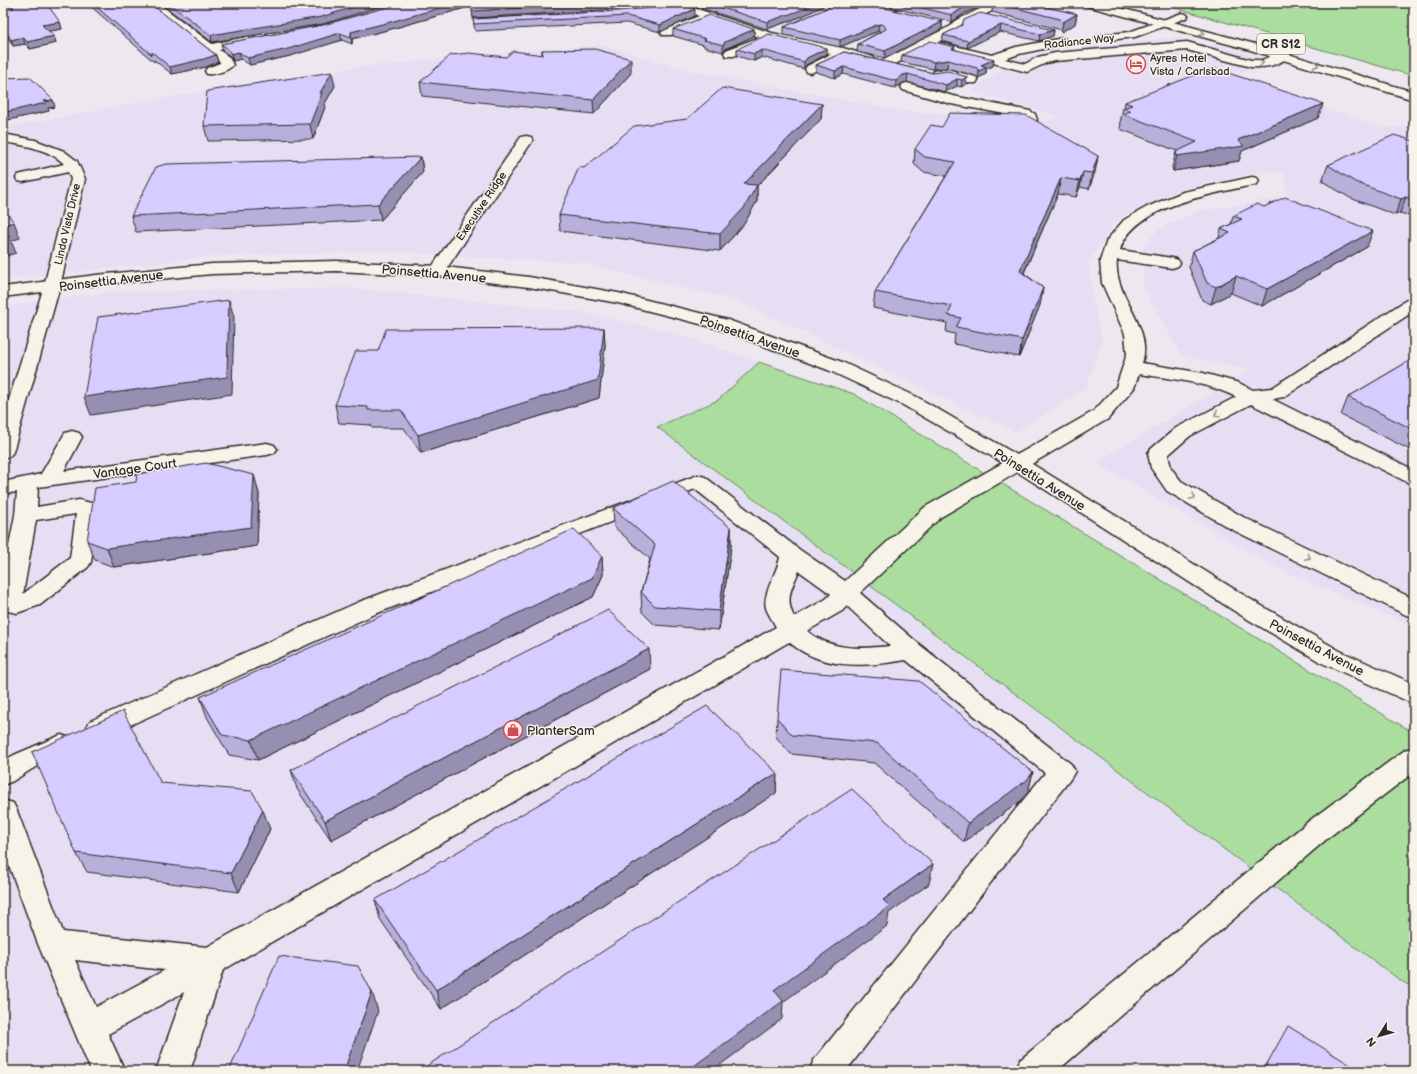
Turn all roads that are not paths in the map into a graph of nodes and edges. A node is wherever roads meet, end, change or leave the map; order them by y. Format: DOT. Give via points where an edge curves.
graph roads {
  1 [pos="151,3"];
  2 [pos="596,3"];
  3 [pos="1087,3"];
  4 [pos="1127,3"];
  5 [pos="682,4"];
  6 [pos="704,4"];
  7 [pos="994,6"];
  8 [pos="870,7"];
  9 [pos="669,8"];
  10 [pos="900,8"];
  11 [pos="977,14"];
  12 [pos="591,15"];
  13 [pos="709,16"];
  14 [pos="1182,16"];
  15 [pos="993,18"];
  16 [pos="1166,23"];
  17 [pos="942,24"];
  18 [pos="786,27"];
  19 [pos="956,28"];
  20 [pos="667,33"];
  21 [pos="769,36"];
  22 [pos="260,38"];
  23 [pos="1091,39"];
  24 [pos="1075,40"];
  25 [pos="926,42"];
  26 [pos="859,44"];
  27 [pos="211,48"];
  28 [pos="730,53"];
  29 [pos="840,53"];
  30 [pos="1283,55"];
  31 [pos="993,59"];
  32 [pos="963,60"];
  33 [pos="886,64"];
  34 [pos="1366,68"];
  35 [pos="906,69"];
  36 [pos="811,70"];
  37 [pos="211,71"];
  38 [pos="1381,73"];
  39 [pos="930,74"];
  40 [pos="972,80"];
  41 [pos="1414,83"];
  42 [pos="1414,96"];
  43 [pos="1030,120"];
  44 [pos="3,138"];
  45 [pos="526,140"];
  46 [pos="72,166"];
  47 [pos="22,178"];
  48 [pos="1252,181"];
  49 [pos="1111,254"];
  50 [pos="1172,263"];
  51 [pos="437,271"];
  52 [pos="52,286"];
  53 [pos="3,292"];
  54 [pos="1414,303"];
  55 [pos="1132,367"];
  56 [pos="1252,396"];
  57 [pos="7,420"];
  58 [pos="72,437"];
  59 [pos="267,449"];
  60 [pos="3,452"];
  61 [pos="1016,463"];
  62 [pos="1414,478"];
  63 [pos="38,481"];
  64 [pos="3,488"];
  65 [pos="26,515"];
  66 [pos="792,555"];
  67 [pos="846,593"];
  68 [pos="1414,609"];
  69 [pos="791,630"];
  70 [pos="911,652"];
  71 [pos="1414,695"];
  72 [pos="1414,757"];
  73 [pos="3,774"];
  74 [pos="3,811"];
  75 [pos="53,944"];
  76 [pos="210,961"];
  77 [pos="89,1028"];
  78 [pos="108,1071"];
  79 [pos="173,1071"];
  80 [pos="826,1071"];
  81 [pos="1032,1071"];
  1 -- 27 [label="street"];
  2 -- 12 [label="street" via="607,14"];
  3 -- 16 [label="street, CR S12"];
  4 -- 14 [label="street, CR S12"];
  5 -- 6 [label="street"];
  5 -- 9 [label="street"];
  5 -- 13 [label="street" via="693,12"];
  7 -- 11 [label="street"];
  8 -- 10 [label="street" via="884,10"];
  11 -- 15 [label="street"];
  11 -- 19 [label="street" via="957,24"];
  13 -- 20 [label="street"];
  13 -- 21 [label="street"];
  14 -- 16 [label="street, Radiance Way"];
  14 -- 34 [label="street, CR S12"];
  16 -- 23 [label="street, Radiance Way" via="1131,35"];
  16 -- 30 [label="street, CR S12, one-way"];
  17 -- 19 [label="street"];
  18 -- 21 [label="street"];
  19 -- 25 [label="street"];
  21 -- 28 [label="street"];
  21 -- 29 [label="street"];
  22 -- 27 [label="street"];
  24 -- 31 [label="street, Radiance Way" via="1039,45"];
  25 -- 31 [label="street"];
  25 -- 33 [label="street"];
  26 -- 29 [label="street"];
  27 -- 37 [label="street" via="227,65"];
  29 -- 33 [label="street"];
  29 -- 36 [label="street" via="839,56"];
  31 -- 30 [label="street, one-way" via="1026,68 1055,57 1187,46 1198,47 1238,61 1260,64"];
  30 -- 42 [label="street, CR S12, one-way"];
  32 -- 39 [label="street"];
  33 -- 35 [label="street"];
  38 -- 41 [label="street"];
  39 -- 40 [label="street" via="947,73"];
  39 -- 43 [label="street" via="907,87 951,100 1025,114"];
  44 -- 46 [label="street, Linda Vista Drive" via="57,152"];
  45 -- 51 [label="street, Executive Ridge"];
  46 -- 47 [label="street"];
  46 -- 52 [label="street, Linda Vista Drive" via="78,179"];
  48 -- 49 [label="street" via="1188,195 1152,210 1129,223 1115,240"];
  49 -- 50 [label="street"];
  49 -- 55 [label="street" via="1108,261 1110,283 1134,334 1136,354"];
  51 -- 52 [label="street, Poinsettia Avenue" via="337,266 212,269"];
  51 -- 61 [label="street, Poinsettia Avenue" via="529,282 618,298 722,324 835,366 910,401"];
  52 -- 53 [label="street, Poinsettia Avenue"];
  52 -- 57 [label="street, Linda Vista Drive"];
  54 -- 56 [label="street" via="1278,392"];
  55 -- 56 [label="street" via="1203,379"];
  55 -- 61 [label="street" via="1125,388 1100,415"];
  56 -- 62 [label="street"];
  56 -- 68 [label="street, one-way" via="1183,432 1158,453 1161,468 1174,486 1237,523"];
  57 -- 60 [label="street, Linda Vista Drive"];
  58 -- 63 [label="street"];
  59 -- 63 [label="street, Vantage Court"];
  61 -- 67 [label="street" via="933,512"];
  61 -- 71 [label="street, Poinsettia Avenue" via="1247,608 1331,657"];
  63 -- 64 [label="street, Vantage Court"];
  63 -- 65 [label="street"];
  65 -- 65 [label="street" via="10,599 10,604 17,605 32,599 80,562 87,510 79,507"];
  66 -- 67 [label="street"];
  66 -- 69 [label="street" via="790,567 780,588 777,606"];
  66 -- 73 [label="street" via="698,481 367,608 24,762"];
  67 -- 69 [label="street" via="834,605"];
  67 -- 70 [label="street"];
  69 -- 70 [label="street" via="814,647 832,654 854,658"];
  69 -- 76 [label="street"];
  70 -- 80 [label="street" via="1062,772"];
  72 -- 81 [label="street" via="1319,829"];
  74 -- 75 [label="street"];
  75 -- 76 [label="street"];
  75 -- 77 [label="street"];
  76 -- 77 [label="street"];
  76 -- 79 [label="street"];
  77 -- 78 [label="street"];
}
